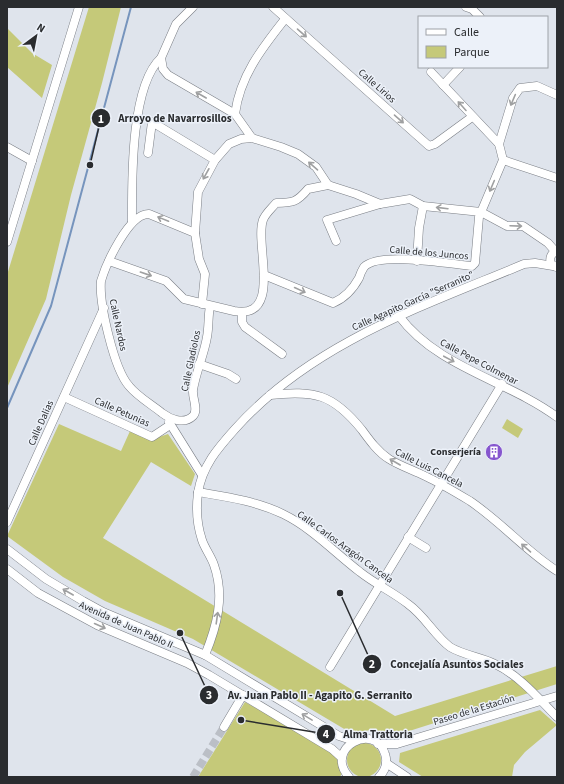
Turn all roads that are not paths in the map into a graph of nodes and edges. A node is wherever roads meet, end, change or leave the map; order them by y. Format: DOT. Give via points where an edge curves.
graph roads {
  1 [pos="79,7"];
  2 [pos="193,7"];
  3 [pos="273,7"];
  4 [pos="466,7"];
  5 [pos="479,16"];
  6 [pos="285,19"];
  7 [pos="161,58"];
  8 [pos="459,68"];
  9 [pos="431,72"];
  10 [pos="443,85"];
  11 [pos="557,95"];
  12 [pos="235,114"];
  13 [pos="472,117"];
  14 [pos="252,138"];
  15 [pos="499,144"];
  16 [pos="7,147"];
  17 [pos="148,153"];
  18 [pos="215,160"];
  19 [pos="503,160"];
  20 [pos="32,161"];
  21 [pos="557,178"];
  22 [pos="328,185"];
  23 [pos="380,204"];
  24 [pos="423,206"];
  25 [pos="481,212"];
  26 [pos="132,222"];
  27 [pos="195,233"];
  28 [pos="336,240"];
  29 [pos="7,242"];
  30 [pos="554,252"];
  31 [pos="109,261"];
  32 [pos="417,261"];
  33 [pos="535,263"];
  34 [pos="556,267"];
  35 [pos="264,275"];
  36 [pos="206,305"];
  37 [pos="242,313"];
  38 [pos="399,316"];
  39 [pos="103,321"];
  40 [pos="96,332"];
  41 [pos="109,333"];
  42 [pos="282,354"];
  43 [pos="199,364"];
  44 [pos="236,379"];
  45 [pos="285,382"];
  46 [pos="502,384"];
  47 [pos="291,392"];
  48 [pos="270,394"];
  49 [pos="64,397"];
  50 [pos="557,417"];
  51 [pos="169,421"];
  52 [pos="194,462"];
  53 [pos="208,464"];
  54 [pos="202,475"];
  55 [pos="441,484"];
  56 [pos="198,492"];
  57 [pos="7,522"];
  58 [pos="408,538"];
  59 [pos="7,548"];
  60 [pos="426,548"];
  61 [pos="7,569"];
  62 [pos="557,571"];
  63 [pos="379,586"];
  64 [pos="93,607"];
  65 [pos="87,620"];
  66 [pos="206,655"];
  67 [pos="330,667"];
  68 [pos="243,695"];
  69 [pos="557,696"];
  70 [pos="541,700"];
  71 [pos="557,717"];
  72 [pos="224,727"];
  73 [pos="354,742"];
  74 [pos="378,744"];
  75 [pos="397,744"];
  76 [pos="342,758"];
  77 [pos="386,760"];
  78 [pos="346,776"];
  79 [pos="379,777"];
  80 [pos="407,777"];
  1 -- 20 [label="street"];
  2 -- 7 [label="street" via="176,24"];
  3 -- 6 [label="street, Calle Lirios"];
  4 -- 5 [label="street"];
  6 -- 12 [label="street" via="260,51 247,73 237,98"];
  6 -- 13 [label="street, Calle Lirios, one-way" via="429,146"];
  12 -- 7 [label="street, one-way" via="168,75 163,69"];
  7 -- 26 [label="street" via="150,73 139,104 132,173"];
  8 -- 10 [label="street"];
  9 -- 10 [label="street"];
  13 -- 10 [label="street, one-way"];
  11 -- 15 [label="street, one-way" via="537,86 520,88 513,98"];
  12 -- 14 [label="street"];
  13 -- 15 [label="street"];
  14 -- 18 [label="street, Calle Gladiolos" via="229,144"];
  22 -- 14 [label="street, one-way" via="316,167 298,154"];
  15 -- 19 [label="street"];
  16 -- 20 [label="street"];
  17 -- 18 [label="street" via="152,122"];
  18 -- 27 [label="street, Calle Gladiolos, one-way" via="198,192"];
  19 -- 21 [label="street"];
  19 -- 25 [label="street, one-way"];
  20 -- 29 [label="street"];
  22 -- 23 [label="street"];
  22 -- 35 [label="street" via="308,189 299,200 276,203 263,220"];
  23 -- 24 [label="street" via="410,199"];
  23 -- 28 [label="street" via="327,220"];
  25 -- 24 [label="street, one-way"];
  24 -- 32 [label="street"];
  25 -- 30 [label="street, one-way" via="507,226 523,226 548,244"];
  25 -- 32 [label="street, Calle de los Juncos" via="472,266"];
  27 -- 26 [label="street, one-way" via="149,214 143,214"];
  26 -- 31 [label="street, Calle Nardos"];
  27 -- 36 [label="street, Calle Gladiolos" via="198,259 205,274"];
  30 -- 33 [label="street, Calle Agapito García \"Serranito\""];
  30 -- 34 [label="street" via="550,261"];
  31 -- 36 [label="street, one-way" via="166,281 184,299"];
  31 -- 39 [label="street, Calle Nardos" via="100,289 104,308"];
  35 -- 32 [label="street, Calle de los Juncos, one-way" via="333,303 353,288 365,267 380,260 393,258"];
  33 -- 34 [label="street, Calle Agapito García \"Serranito\""];
  33 -- 38 [label="street, Calle Agapito García \"Serranito\"" via="524,264"];
  35 -- 37 [label="street" via="259,302 252,309"];
  36 -- 37 [label="street"];
  36 -- 43 [label="street, Calle Gladiolos" via="207,337"];
  37 -- 42 [label="street" via="245,327"];
  38 -- 45 [label="street, Calle Agapito García \"Serranito\"" via="327,353"];
  38 -- 46 [label="street, Calle Pepe Colmenar, one-way" via="409,329 435,351 475,373"];
  39 -- 40 [label="street, Calle Dalias"];
  39 -- 41 [label="street, Calle Nardos"];
  40 -- 41 [label="street"];
  40 -- 49 [label="street, Calle Dalias"];
  41 -- 51 [label="street, Calle Nardos" via="115,362 128,386"];
  43 -- 44 [label="street"];
  43 -- 51 [label="street, Calle Gladiolos" via="192,396 195,411 193,416 187,420"];
  45 -- 47 [label="street" via="286,388"];
  45 -- 48 [label="street, Calle Agapito García \"Serranito\""];
  46 -- 50 [label="street, Calle Pepe Colmenar"];
  46 -- 55 [label="street"];
  47 -- 48 [label="street, Calle Luis Cancela"];
  55 -- 47 [label="street, Calle Luis Cancela, one-way" via="388,458 377,449 350,416 334,403 316,394"];
  48 -- 53 [label="street, Calle Agapito García \"Serranito\"" via="223,442"];
  49 -- 51 [label="street, Calle Petunias" via="152,437"];
  49 -- 57 [label="street, Calle Dalias"];
  51 -- 52 [label="street"];
  52 -- 53 [label="street"];
  52 -- 54 [label="street"];
  53 -- 54 [label="street, Calle Agapito García \"Serranito\""];
  54 -- 56 [label="street, Calle Agapito García \"Serranito\""];
  55 -- 58 [label="street"];
  62 -- 55 [label="street, Calle Luis Cancela, one-way" via="486,513"];
  56 -- 63 [label="street, Calle Carlos Aragón Cancela" via="239,499 283,514"];
  66 -- 56 [label="street, Calle Agapito García \"Serranito\", one-way" via="216,629 219,585 214,564 202,541 198,521"];
  58 -- 60 [label="street"];
  58 -- 63 [label="street"];
  64 -- 59 [label="street, Avenida de Juan Pablo II, one-way" via="46,579"];
  61 -- 65 [label="street, Avenida de Juan Pablo II" via="38,593"];
  63 -- 67 [label="street"];
  63 -- 70 [label="street, Calle Carlos Aragón Cancela" via="416,610 440,639 451,647 508,671"];
  64 -- 65 [label="street"];
  64 -- 66 [label="street, Avenida de Juan Pablo II"];
  65 -- 68 [label="street, Avenida de Juan Pablo II, one-way" via="187,663"];
  73 -- 66 [label="street, Avenida de Juan Pablo II, one-way" via="339,736"];
  68 -- 72 [label="street"];
  68 -- 76 [label="street, Avenida de Juan Pablo II" via="332,749"];
  69 -- 70 [label="street, Paseo de la Estación"];
  70 -- 71 [label="street, Calle Carlos Aragón Cancela"];
  70 -- 75 [label="street, Paseo de la Estación"];
  73 -- 74 [label="street, Paseo de la Estación" via="366,739"];
  73 -- 76 [label="street" via="347,746"];
  74 -- 75 [label="street, Paseo de la Estación"];
  74 -- 77 [label="street"];
  75 -- 77 [label="street"];
  76 -- 78 [label="street"];
  77 -- 79 [label="street"];
  77 -- 80 [label="street"];
}
